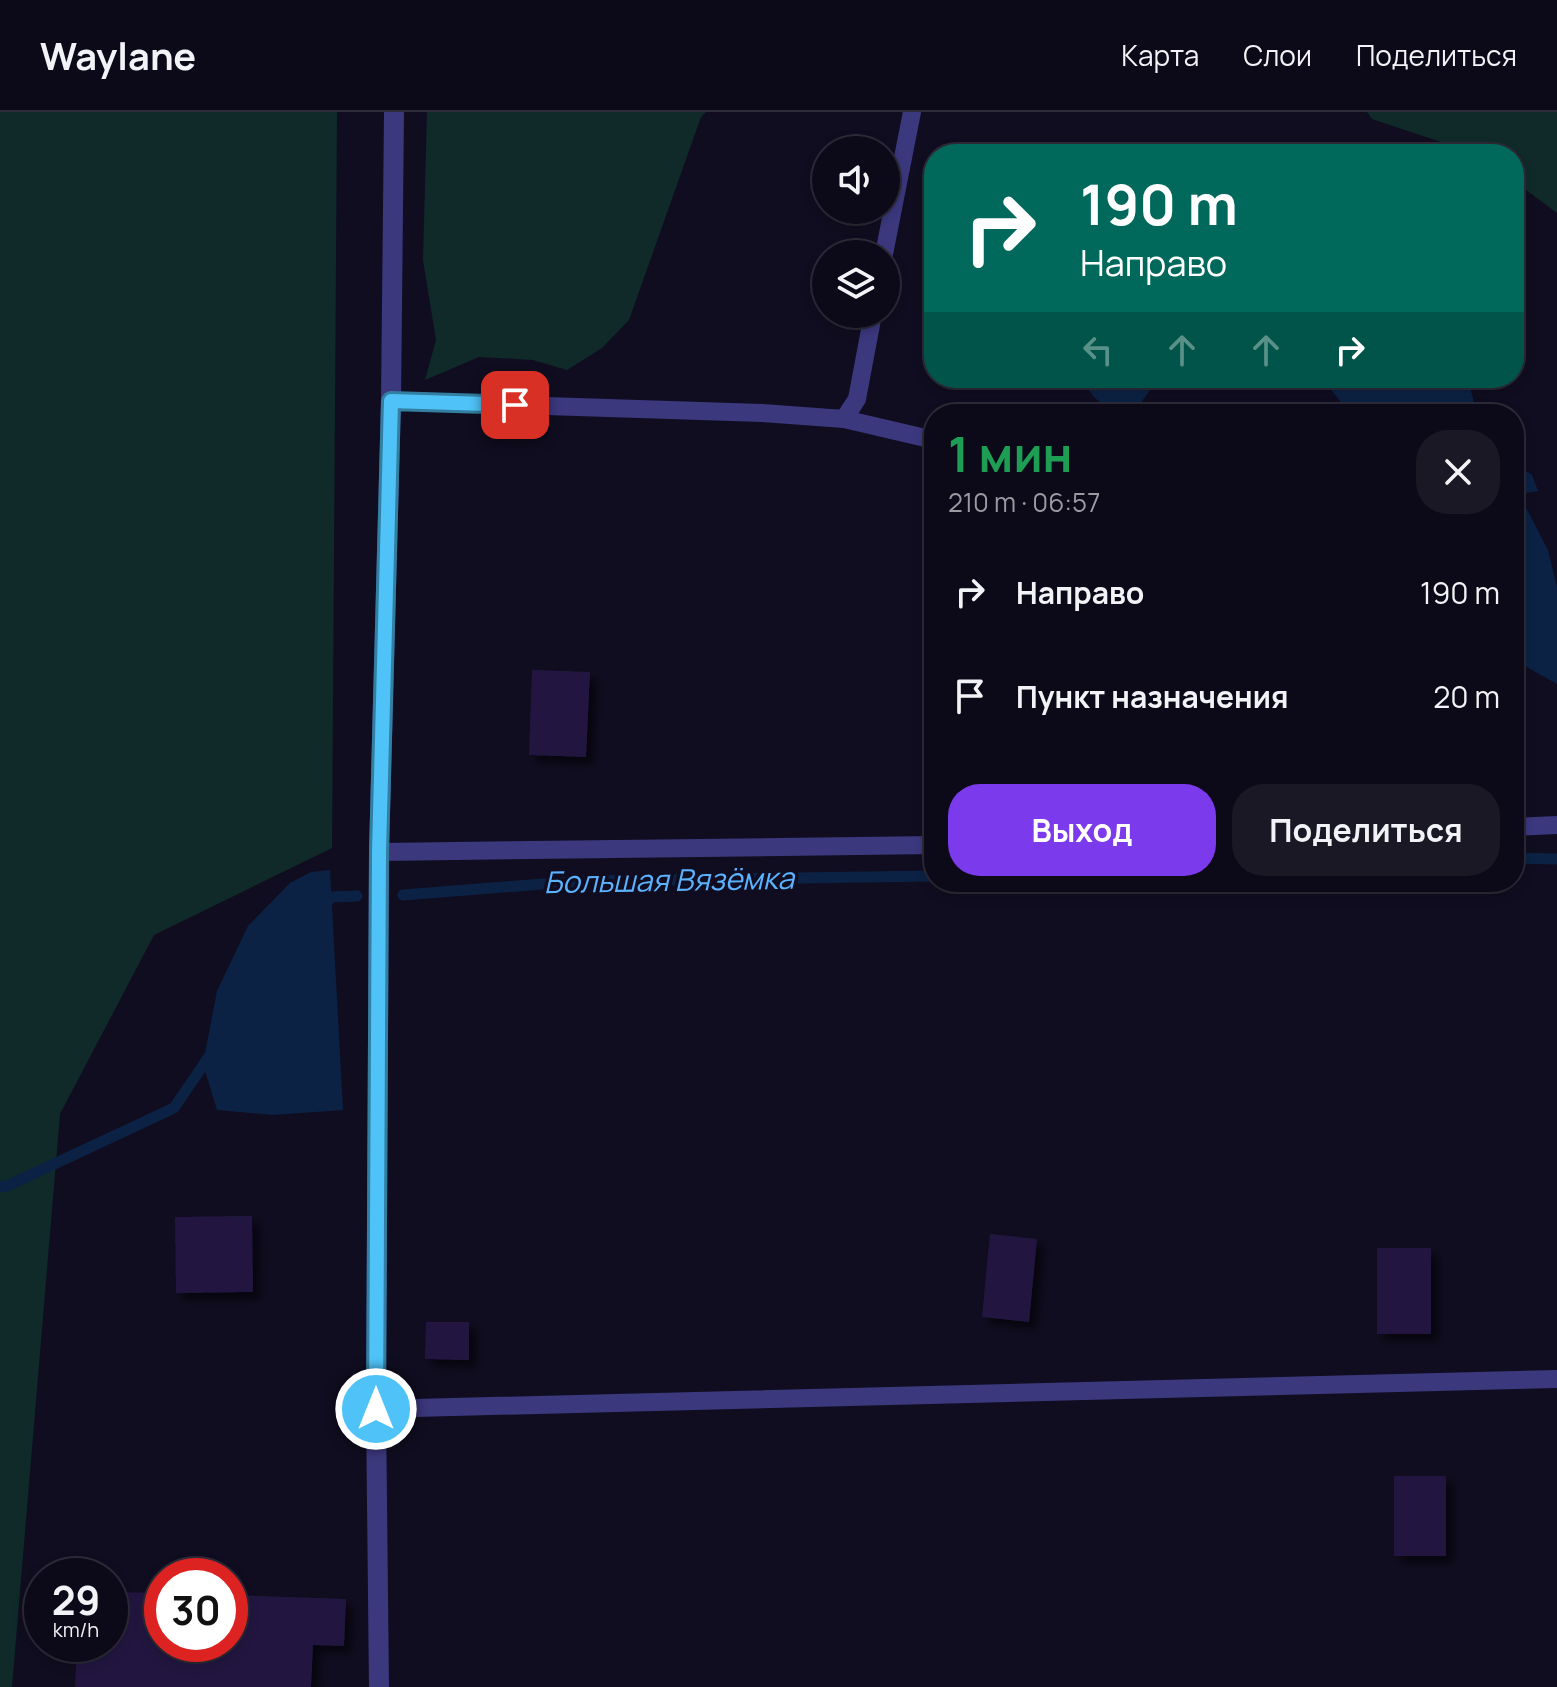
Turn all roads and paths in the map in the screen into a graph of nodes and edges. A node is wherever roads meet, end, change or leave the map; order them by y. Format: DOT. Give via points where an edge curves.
graph roads {
  1 [pos="394,112"];
  2 [pos="912,112"];
  3 [pos="887,240"];
  4 [pos="870,328"];
  5 [pos="391,401"];
  6 [pos="844,419"];
  7 [pos="924,438"];
  8 [pos="1557,825"];
  9 [pos="1524,827"];
  10 [pos="924,845"];
  11 [pos="379,852"];
  12 [pos="1557,1379"];
  13 [pos="376,1409"];
  14 [pos="379,1687"];
  1 -- 5 [label="street"];
  2 -- 3 [label="lane"];
  4 -- 6 [label="lane" via="857,399"];
  5 -- 6 [label="lane"];
  5 -- 11 [label="street"];
  6 -- 7 [label="lane"];
  8 -- 9 [label="lane"];
  10 -- 11 [label="lane"];
  11 -- 13 [label="street"];
  12 -- 13 [label="lane"];
  13 -- 14 [label="street"];
}
